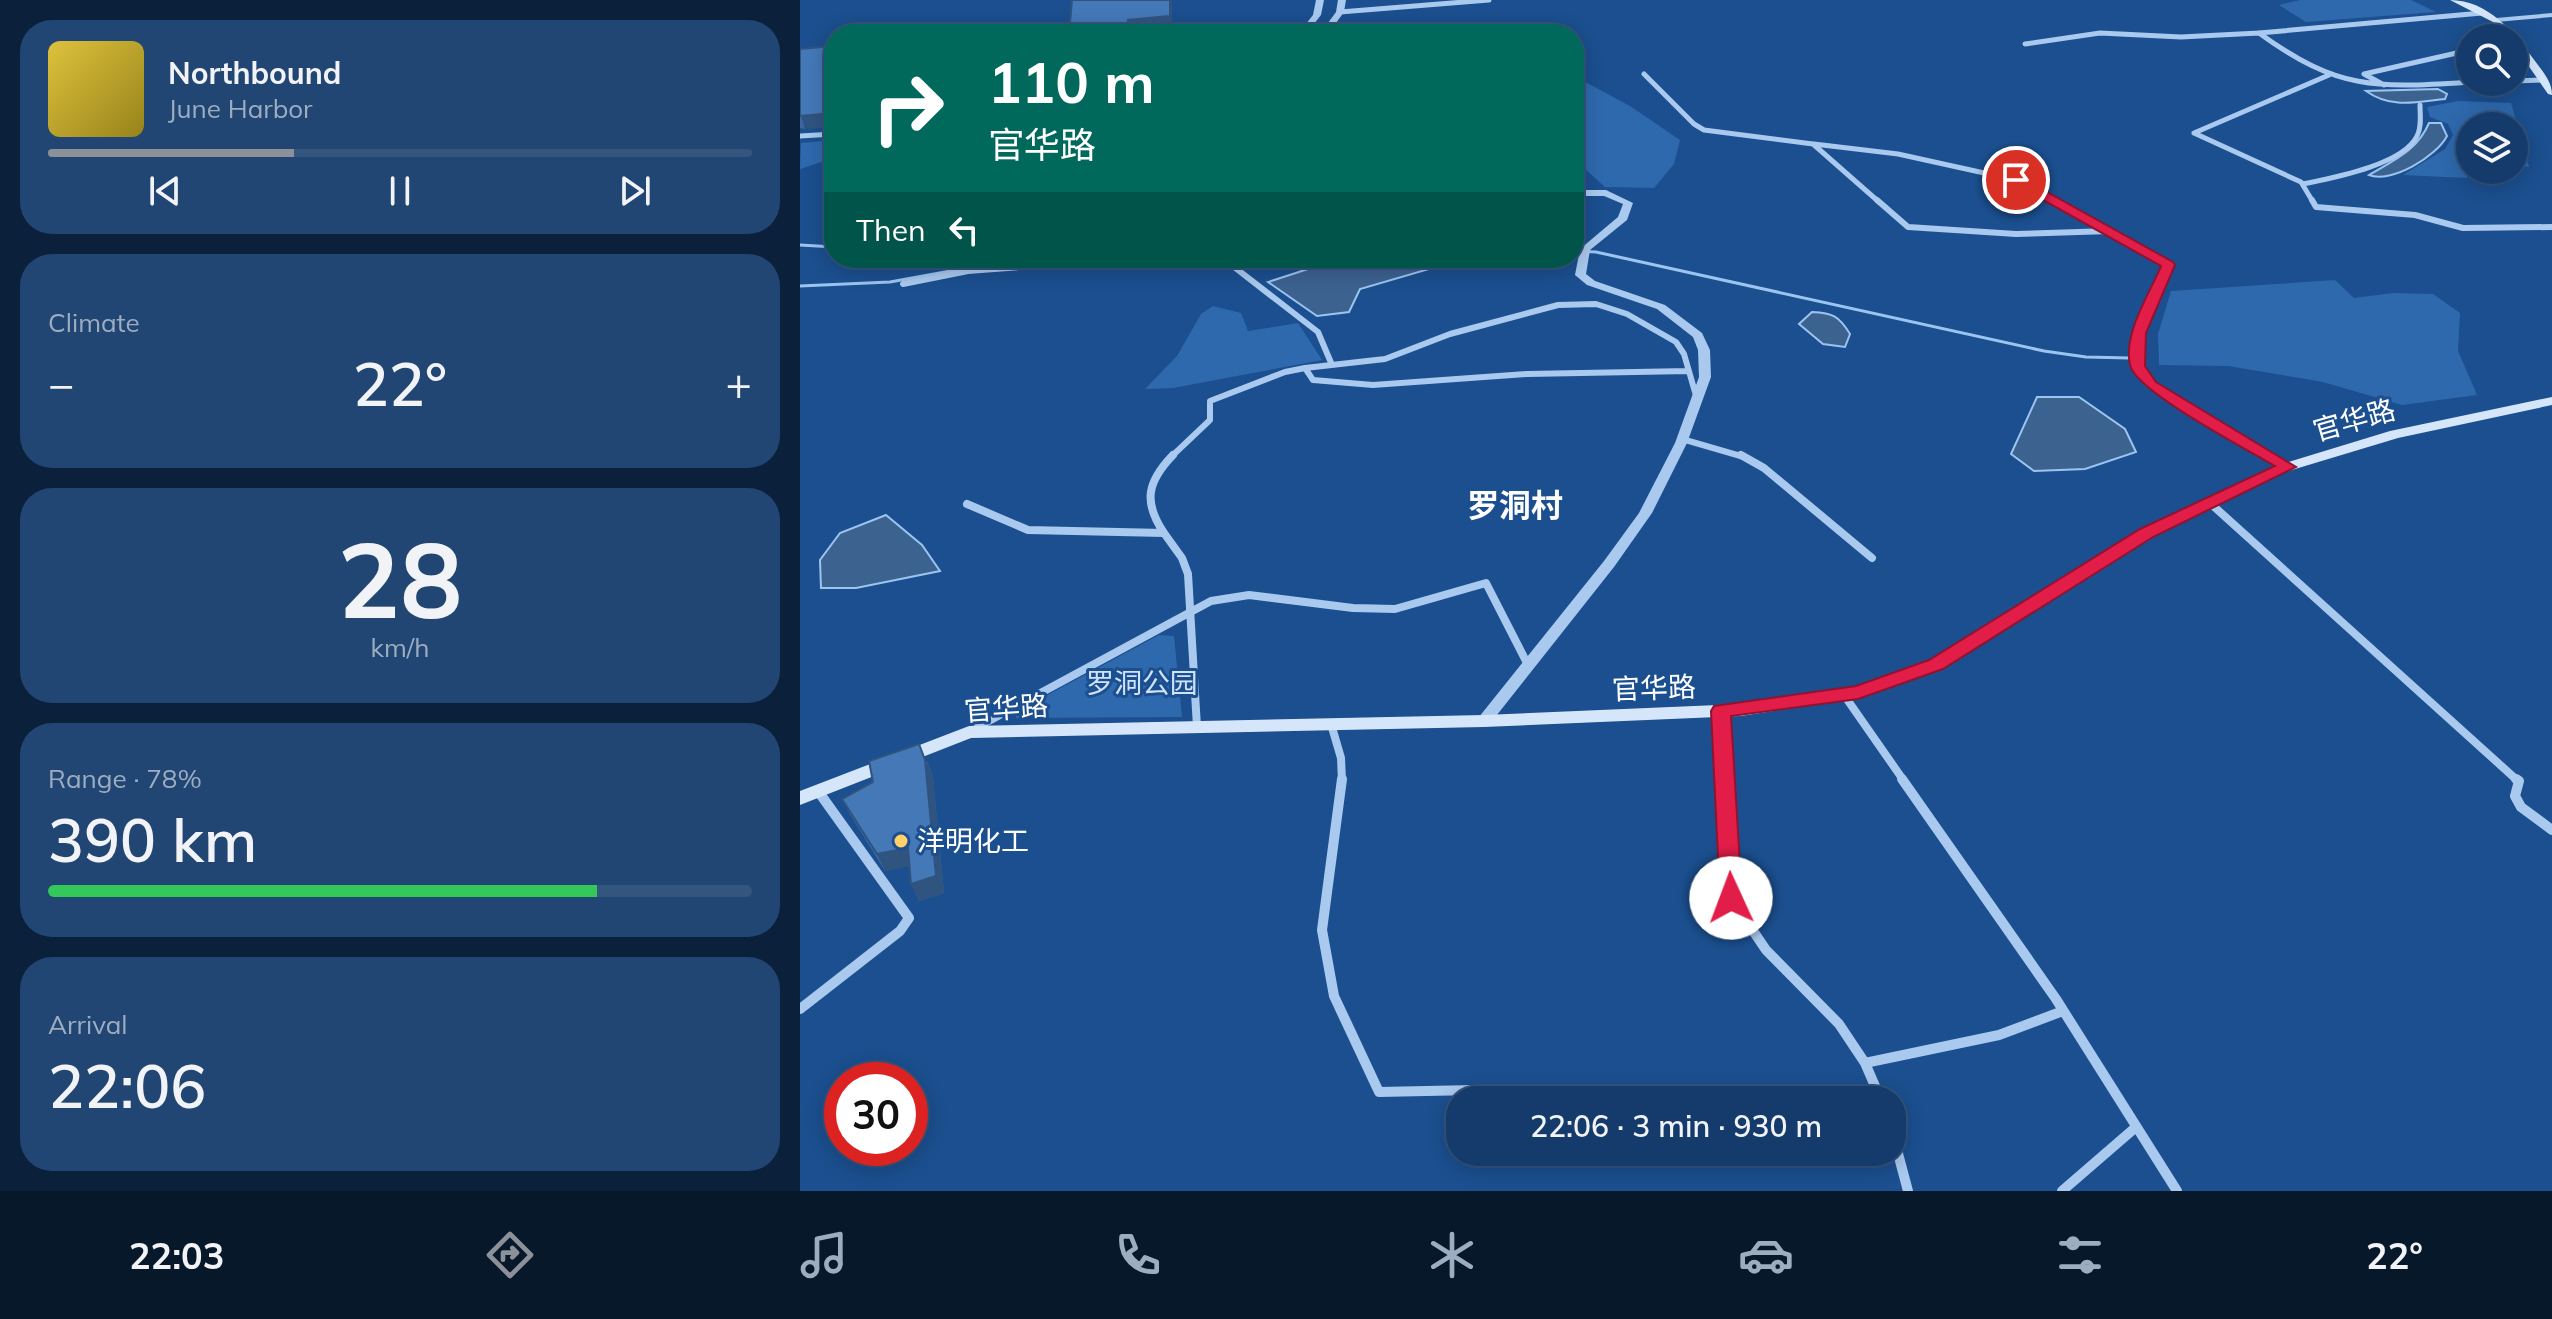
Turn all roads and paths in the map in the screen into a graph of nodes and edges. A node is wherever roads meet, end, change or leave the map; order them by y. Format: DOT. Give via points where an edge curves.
graph roads {
  1 [pos="1320,0"];
  2 [pos="1342,0"];
  3 [pos="1489,0"];
  4 [pos="2454,0"];
  5 [pos="1340,12"];
  6 [pos="2482,13"];
  7 [pos="2552,17"];
  8 [pos="2498,22"];
  9 [pos="1310,24"];
  10 [pos="1331,24"];
  11 [pos="2259,33"];
  12 [pos="2025,44"];
  13 [pos="2456,53"];
  14 [pos="2528,59"];
  15 [pos="1644,74"];
  16 [pos="2329,75"];
  17 [pos="2544,80"];
  18 [pos="2528,81"];
  19 [pos="2456,83"];
  20 [pos="2386,87"];
  21 [pos="2552,92"];
  22 [pos="2420,105"];
  23 [pos="824,135"];
  24 [pos="800,136"];
  25 [pos="1813,144"];
  26 [pos="2303,184"];
  27 [pos="1584,193"];
  28 [pos="2552,227"];
  29 [pos="2110,231"];
  30 [pos="1584,251"];
  31 [pos="1007,268"];
  32 [pos="1235,268"];
  33 [pos="1581,268"];
  34 [pos="903,284"];
  35 [pos="1332,365"];
  36 [pos="1305,368"];
  37 [pos="1689,371"];
  38 [pos="1697,399"];
  39 [pos="2552,401"];
  40 [pos="1682,439"];
  41 [pos="2288,467"];
  42 [pos="2210,503"];
  43 [pos="967,504"];
  44 [pos="1164,533"];
  45 [pos="1872,558"];
  46 [pos="1190,612"];
  47 [pos="1528,665"];
  48 [pos="1844,695"];
  49 [pos="1721,711"];
  50 [pos="1484,721"];
  51 [pos="1331,724"];
  52 [pos="1197,727"];
  53 [pos="969,732"];
  54 [pos="818,791"];
  55 [pos="800,798"];
  56 [pos="2552,830"];
  57 [pos="800,1009"];
  58 [pos="2063,1011"];
  59 [pos="1865,1063"];
  60 [pos="1875,1086"];
  61 [pos="1446,1091"];
  62 [pos="2136,1127"];
  63 [pos="1903,1166"];
  64 [pos="1908,1191"];
  65 [pos="2062,1191"];
  66 [pos="2177,1191"];
  1 -- 9 [label="street"];
  2 -- 5 [label="street"];
  3 -- 5 [label="street"];
  4 -- 6 [label="main road"];
  5 -- 10 [label="street"];
  6 -- 8 [label="main road"];
  6 -- 11 [label="street"];
  7 -- 8 [label="street"];
  11 -- 12 [label="street" via="2100,33"];
  11 -- 16 [label="street" via="2309,68"];
  13 -- 20 [label="street" via="2364,74"];
  14 -- 17 [label="main road"];
  15 -- 25 [label="street" via="1704,130"];
  16 -- 20 [label="street"];
  16 -- 26 [label="street" via="2194,133"];
  17 -- 18 [label="street"];
  17 -- 21 [label="main road"];
  19 -- 20 [label="street"];
  22 -- 26 [label="street" via="2419,130 2412,143 2335,179"];
  23 -- 24 [label="street"];
  25 -- 29 [label="street" via="1898,154 2016,180"];
  25 -- 29 [label="street" via="1908,227 2016,234"];
  26 -- 28 [label="street" via="2316,207 2415,215 2463,228"];
  27 -- 30 [label="street" via="1606,193 1628,203 1623,218"];
  29 -- 41 [label="street" via="2169,265 2139,333 2137,367 2151,385"];
  31 -- 34 [label="street"];
  32 -- 35 [label="street" via="1318,332"];
  33 -- 38 [label="street" via="1580,275 1591,283 1661,307 1698,335 1705,377"];
  35 -- 36 [label="street"];
  35 -- 37 [label="street" via="1385,359 1450,334 1558,305 1596,304 1627,314 1676,342"];
  36 -- 37 [label="street" via="1313,380 1384,386 1533,374"];
  36 -- 44 [label="street" via="1210,401 1210,420 1162,466 1150,493 1151,511"];
  37 -- 38 [label="street"];
  38 -- 40 [label="street"];
  39 -- 41 [label="main road, 官华路" via="2395,434"];
  40 -- 45 [label="street" via="1740,454 1764,468"];
  40 -- 47 [label="street" via="1645,513"];
  41 -- 42 [label="main road, 官华路"];
  42 -- 48 [label="main road, 官华路" via="2146,533 1936,665"];
  42 -- 56 [label="street" via="2519,781 2515,796 2521,807"];
  43 -- 44 [label="street" via="1028,530"];
  44 -- 46 [label="street" via="1188,574"];
  46 -- 47 [label="street" via="1211,601 1249,595 1395,609 1486,583"];
  46 -- 52 [label="street"];
  46 -- 53 [label="street"];
  47 -- 50 [label="street"];
  48 -- 49 [label="main road, 官华路"];
  48 -- 58 [label="street"];
  49 -- 50 [label="main road, 官华路"];
  49 -- 59 [label="street" via="1731,898 1766,950 1839,1024"];
  50 -- 51 [label="main road, 官华路"];
  51 -- 52 [label="main road, 官华路"];
  51 -- 61 [label="street" via="1341,758 1342,787 1322,930 1334,996 1379,1092"];
  52 -- 53 [label="main road, 官华路"];
  53 -- 54 [label="main road, 官华路"];
  54 -- 55 [label="main road, 官华路"];
  54 -- 57 [label="street" via="909,918 900,931"];
  58 -- 59 [label="street" via="1999,1035"];
  58 -- 62 [label="street"];
  59 -- 60 [label="street"];
  62 -- 65 [label="street"];
  62 -- 66 [label="street"];
  63 -- 64 [label="street"];
}
